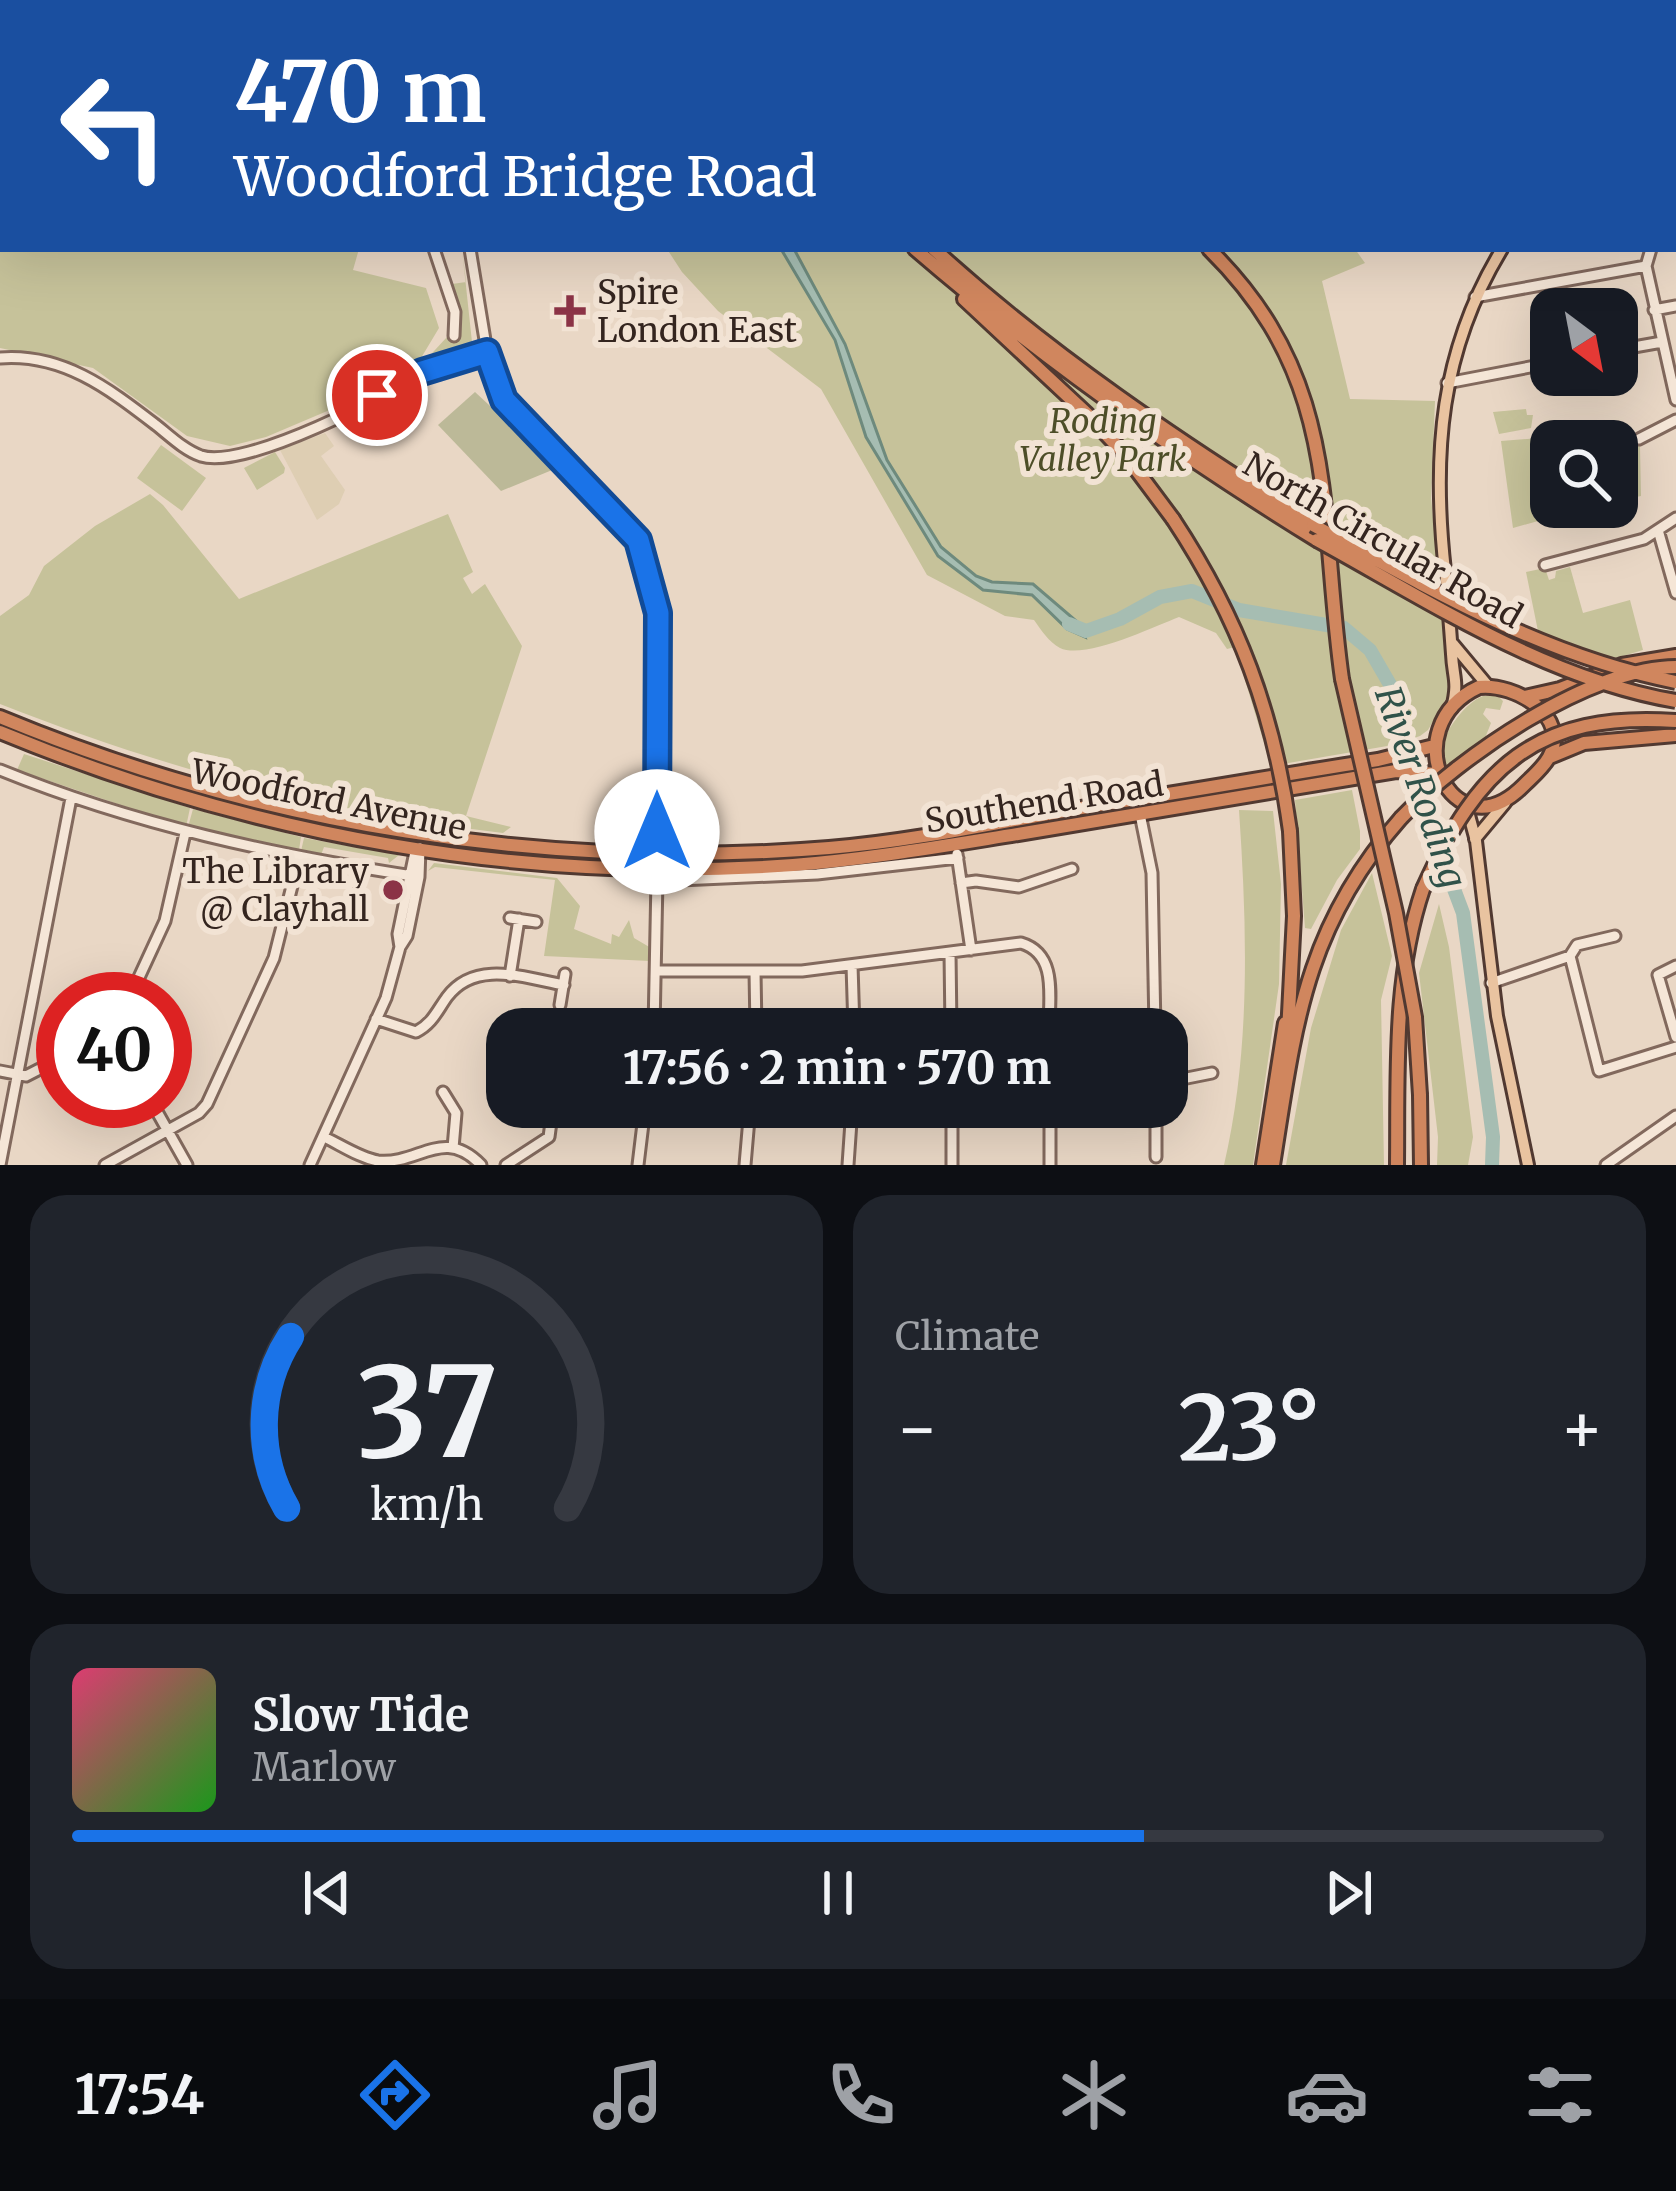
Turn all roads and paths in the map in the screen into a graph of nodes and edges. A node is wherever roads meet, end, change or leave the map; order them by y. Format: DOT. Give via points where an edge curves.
graph roads {
  1 [pos="435,252"];
  2 [pos="470,252"];
  3 [pos="918,252"];
  4 [pos="937,252"];
  5 [pos="1212,252"];
  6 [pos="1500,252"];
  7 [pos="1650,252"];
  8 [pos="1646,266"];
  9 [pos="944,274"];
  10 [pos="1475,297"];
  11 [pos="1676,306"];
  12 [pos="1654,310"];
  13 [pos="454,336"];
  14 [pos="1662,342"];
  15 [pos="1638,346"];
  16 [pos="487,352"];
  17 [pos="0,358"];
  18 [pos="1530,367"];
  19 [pos="1448,383"];
  20 [pos="335,398"];
  21 [pos="1676,400"];
  22 [pos="344,413"];
  23 [pos="1676,421"];
  24 [pos="1639,439"];
  25 [pos="1676,518"];
  26 [pos="1658,530"];
  27 [pos="1550,577"];
  28 [pos="1676,593"];
  29 [pos="1454,644"];
  30 [pos="1676,656"];
  31 [pos="1676,667"];
  32 [pos="1676,682"];
  33 [pos="1488,686"];
  34 [pos="1524,697"];
  35 [pos="1676,701"];
  36 [pos="1452,708"];
  37 [pos="0,717"];
  38 [pos="1676,721"];
  39 [pos="0,733"];
  40 [pos="1676,735"];
  41 [pos="1428,748"];
  42 [pos="1549,758"];
  43 [pos="0,770"];
  44 [pos="1423,771"];
  45 [pos="70,797"];
  46 [pos="1505,803"];
  47 [pos="1466,804"];
  48 [pos="1140,814"];
  49 [pos="334,818"];
  50 [pos="185,833"];
  51 [pos="429,835"];
  52 [pos="1475,839"];
  53 [pos="420,848"];
  54 [pos="957,851"];
  55 [pos="298,858"];
  56 [pos="657,867"];
  57 [pos="1072,869"];
  58 [pos="415,876"];
  59 [pos="961,883"];
  60 [pos="536,922"];
  61 [pos="1615,936"];
  62 [pos="971,950"];
  63 [pos="950,953"];
  64 [pos="1570,956"];
  65 [pos="852,965"];
  66 [pos="1676,966"];
  67 [pos="656,970"];
  68 [pos="754,971"];
  69 [pos="141,972"];
  70 [pos="510,976"];
  71 [pos="1491,983"];
  72 [pos="560,1005"];
  73 [pos="655,1008"];
  74 [pos="755,1008"];
  75 [pos="853,1008"];
  76 [pos="951,1008"];
  77 [pos="1048,1008"];
  78 [pos="1155,1008"];
  79 [pos="376,1019"];
  80 [pos="1676,1037"];
  81 [pos="1676,1047"];
  82 [pos="0,1071"];
  83 [pos="36,1071"];
  84 [pos="1212,1072"];
  85 [pos="18,1074"];
  86 [pos="1188,1077"];
  87 [pos="443,1092"];
  88 [pos="1676,1116"];
  89 [pos="166,1128"];
  90 [pos="550,1128"];
  91 [pos="642,1128"];
  92 [pos="749,1128"];
  93 [pos="851,1128"];
  94 [pos="952,1128"];
  95 [pos="1049,1128"];
  96 [pos="1156,1128"];
  97 [pos="168,1131"];
  98 [pos="324,1137"];
  99 [pos="453,1148"];
  100 [pos="1156,1157"];
  101 [pos="0,1165"];
  102 [pos="105,1165"];
  103 [pos="187,1165"];
  104 [pos="310,1165"];
  105 [pos="481,1165"];
  106 [pos="506,1165"];
  107 [pos="638,1165"];
  108 [pos="746,1165"];
  109 [pos="848,1165"];
  110 [pos="952,1165"];
  111 [pos="1050,1165"];
  112 [pos="1269,1165"];
  113 [pos="1397,1165"];
  114 [pos="1421,1165"];
  115 [pos="1528,1165"];
  116 [pos="1606,1165"];
  1 -- 13 [label="street" via="455,312"];
  2 -- 16 [label="street"];
  3 -- 9 [label="highway, North Circular Road"];
  4 -- 32 [label="highway, North Circular Road, bridge" via="1129,403 1313,525 1514,631"];
  5 -- 114 [label="highway, bridge" via="1273,326 1304,392 1319,455 1348,716 1415,1017"];
  6 -- 10 [label="main road"];
  7 -- 8 [label="street"];
  8 -- 10 [label="street"];
  8 -- 12 [label="street"];
  9 -- 35 [label="highway, North Circular Road, bridge" via="1141,425 1317,540 1510,644 1583,676"];
  9 -- 112 [label="highway, bridge" via="1123,452 1216,588 1248,655 1290,832 1294,957"];
  10 -- 19 [label="main road"];
  11 -- 12 [label="street"];
  12 -- 14 [label="street"];
  14 -- 15 [label="street"];
  14 -- 21 [label="street"];
  16 -- 22 [label="street" via="428,366"];
  16 -- 56 [label="street" via="504,400 638,540 658,613"];
  17 -- 22 [label="street" via="81,372 209,458 250,452"];
  18 -- 19 [label="street"];
  19 -- 29 [label="main road" via="1440,478"];
  20 -- 22 [label="street"];
  23 -- 24 [label="street"];
  25 -- 26 [label="street"];
  26 -- 27 [label="street" via="1551,563"];
  26 -- 28 [label="street"];
  29 -- 33 [label="main road"];
  29 -- 36 [label="main road"];
  30 -- 34 [label="highway"];
  31 -- 112 [label="highway, bridge" via="1601,682 1507,735 1424,796 1355,874 1311,966"];
  33 -- 34 [label="highway"];
  33 -- 36 [label="highway"];
  34 -- 42 [label="highway" via="1552,724"];
  36 -- 41 [label="highway"];
  37 -- 49 [label="highway, Woodford Avenue" via="155,773"];
  38 -- 113 [label="highway, bridge" via="1604,722 1549,739 1489,779 1456,820 1409,929 1398,1015"];
  39 -- 53 [label="highway, Woodford Avenue" via="191,798"];
  40 -- 42 [label="highway" via="1584,743"];
  41 -- 44 [label="highway"];
  41 -- 56 [label="highway, Southend Road" via="895,840"];
  42 -- 46 [label="highway"];
  43 -- 45 [label="street"];
  44 -- 47 [label="highway"];
  44 -- 48 [label="highway, Southend Road"];
  45 -- 50 [label="street"];
  45 -- 85 [label="street"];
  46 -- 47 [label="highway"];
  46 -- 52 [label="main road"];
  47 -- 52 [label="main road"];
  48 -- 54 [label="highway, Southend Road"];
  48 -- 78 [label="street" via="1152,873"];
  49 -- 51 [label="highway, Woodford Avenue"];
  49 -- 53 [label="highway"];
  50 -- 55 [label="street"];
  50 -- 69 [label="street" via="169,909"];
  51 -- 53 [label="highway"];
  51 -- 56 [label="highway, Woodford Avenue"];
  52 -- 71 [label="main road"];
  53 -- 56 [label="highway, Woodford Avenue" via="523,863"];
  53 -- 58 [label="street"];
  54 -- 56 [label="highway, Southend Road"];
  54 -- 59 [label="street"];
  55 -- 58 [label="street"];
  55 -- 97 [label="street" via="274,958 208,1104"];
  56 -- 67 [label="street"];
  57 -- 59 [label="street" via="1019,886"];
  58 -- 79 [label="street"];
  59 -- 62 [label="street"];
  60 -- 70 [label="street" via="514,919"];
  61 -- 64 [label="street" via="1577,945"];
  62 -- 63 [label="street"];
  62 -- 77 [label="street" via="1033,947 1047,964"];
  63 -- 65 [label="street"];
  63 -- 76 [label="street"];
  64 -- 71 [label="street"];
  64 -- 81 [label="street" via="1599,1071"];
  65 -- 68 [label="street"];
  65 -- 75 [label="street"];
  66 -- 80 [label="street" via="1658,975"];
  67 -- 68 [label="street"];
  67 -- 73 [label="street"];
  68 -- 74 [label="street"];
  70 -- 72 [label="street" via="565,979"];
  70 -- 79 [label="street" via="475,975 458,984 416,1032"];
  71 -- 115 [label="main road"];
  79 -- 98 [label="street"];
  82 -- 85 [label="street"];
  83 -- 85 [label="street"];
  84 -- 86 [label="street"];
  85 -- 101 [label="street"];
  87 -- 99 [label="street" via="456,1113"];
  88 -- 116 [label="street"];
  89 -- 97 [label="street"];
  90 -- 106 [label="street" via="549,1137"];
  91 -- 107 [label="street"];
  92 -- 108 [label="street"];
  93 -- 109 [label="street"];
  94 -- 110 [label="street"];
  95 -- 111 [label="street"];
  96 -- 100 [label="street"];
  97 -- 102 [label="street"];
  97 -- 103 [label="street"];
  98 -- 99 [label="street" via="380,1162"];
  98 -- 104 [label="street"];
  99 -- 105 [label="street"];
}
